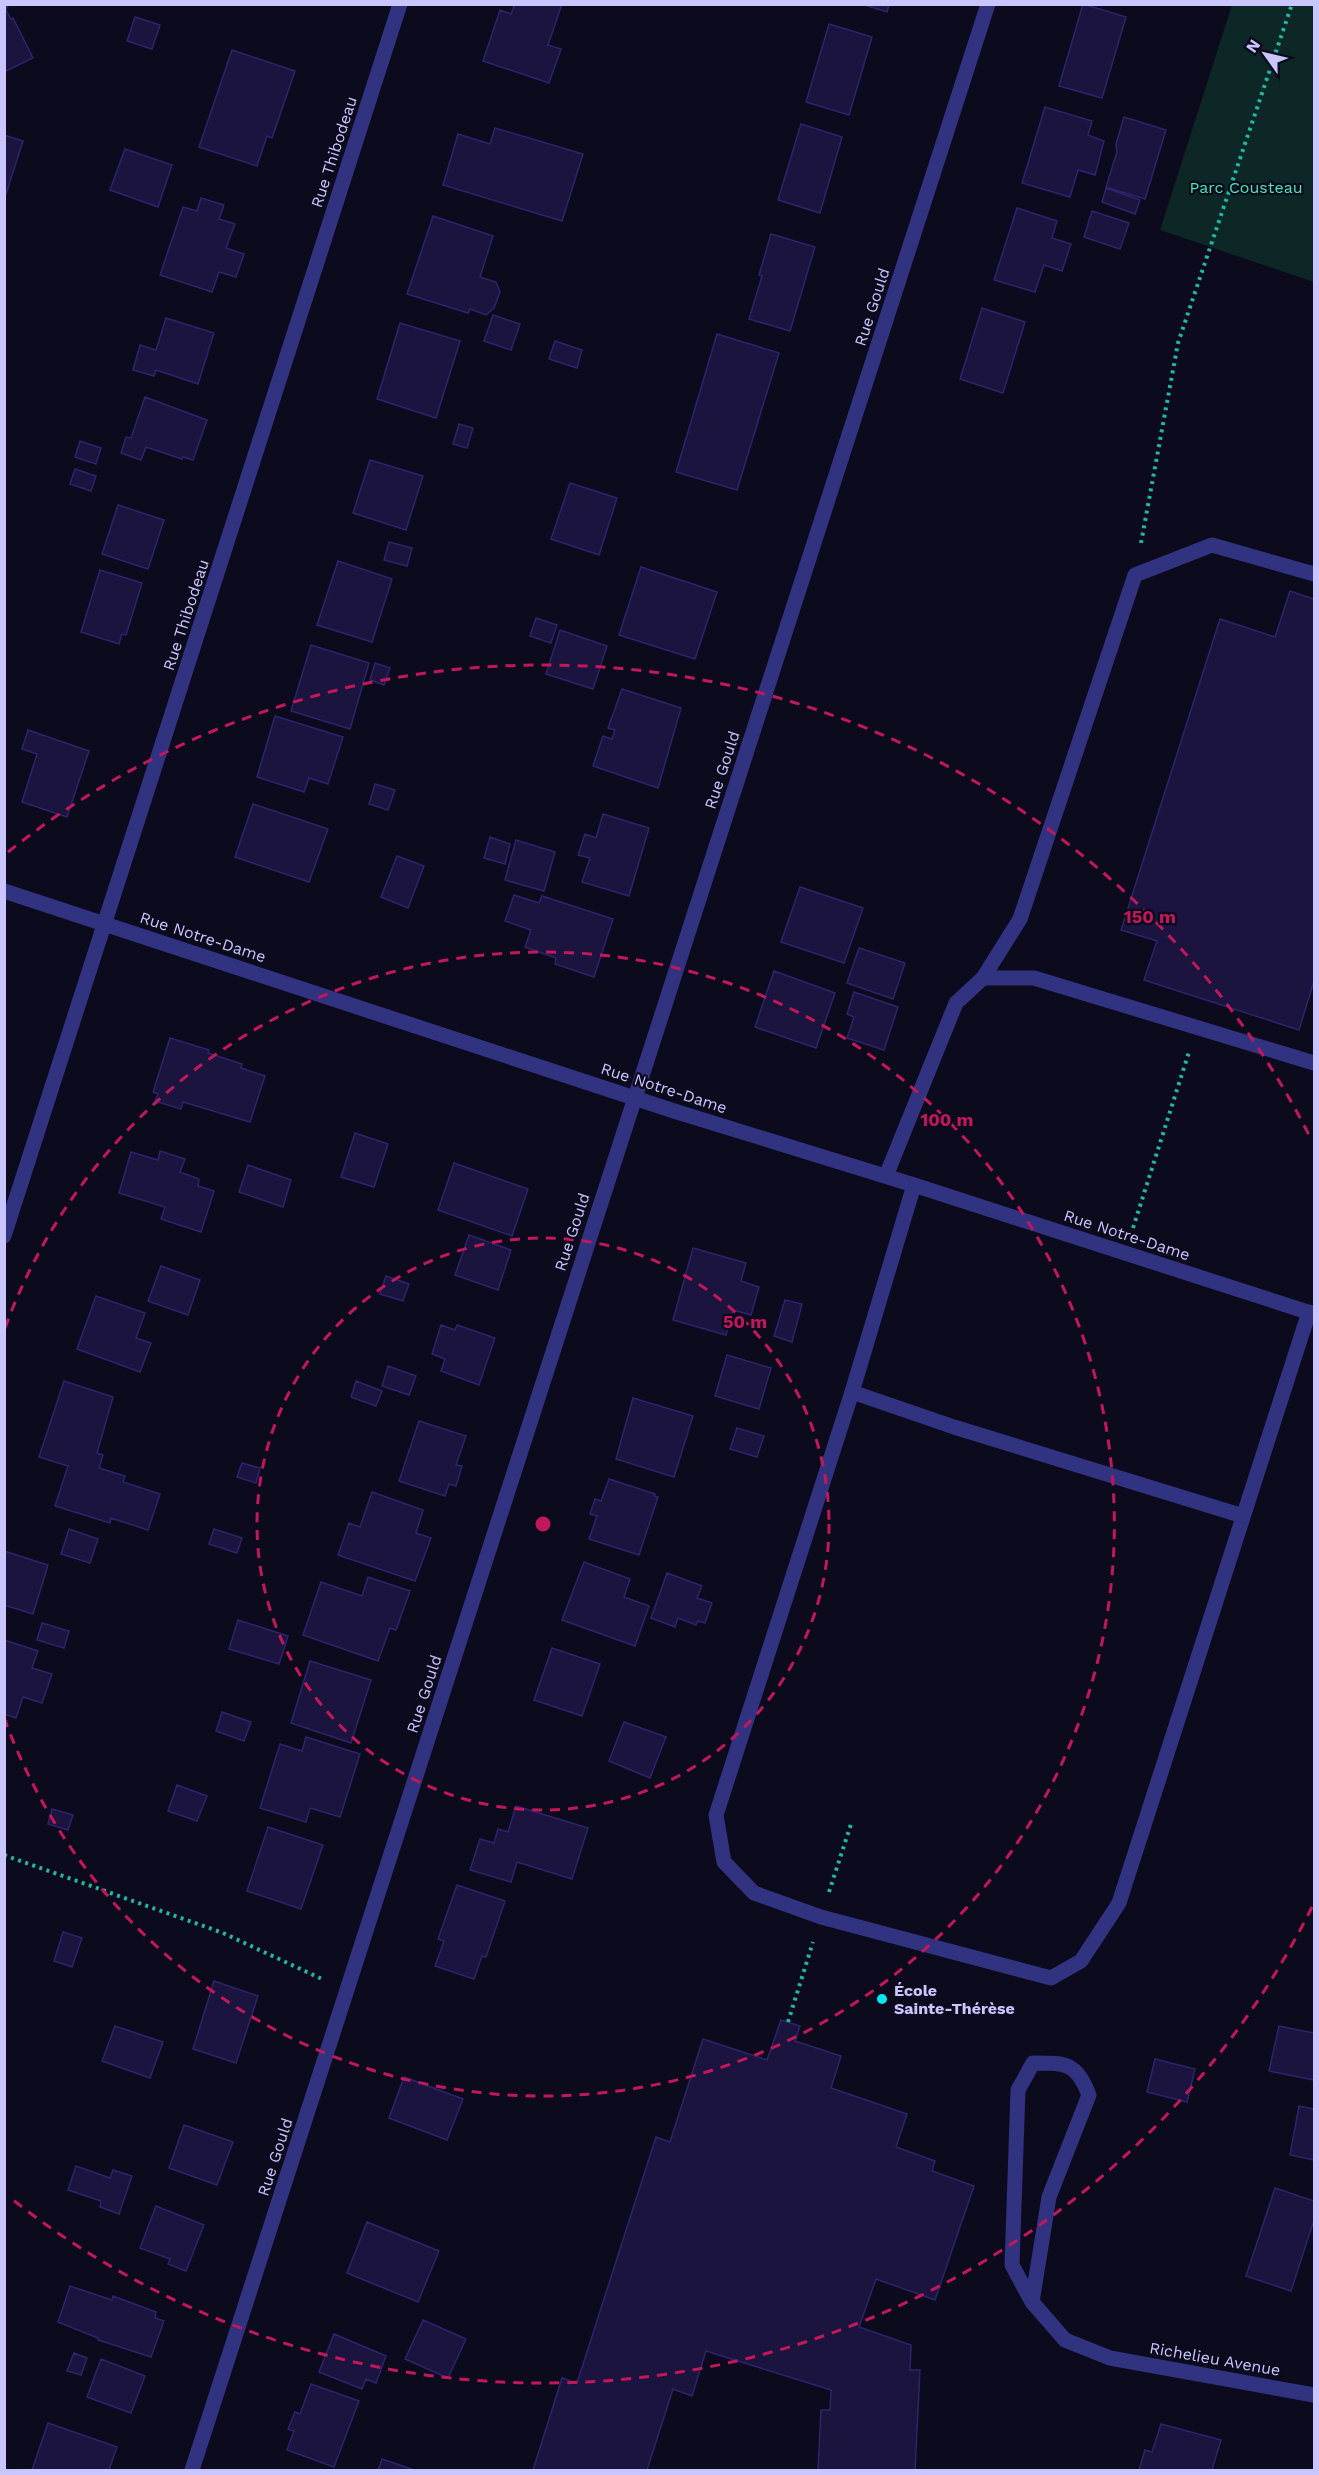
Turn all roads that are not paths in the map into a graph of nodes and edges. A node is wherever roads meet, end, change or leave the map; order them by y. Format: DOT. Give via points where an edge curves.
graph roads {
  1 [pos="400,4"];
  2 [pos="988,4"];
  3 [pos="1314,574"];
  4 [pos="4,891"];
  5 [pos="106,924"];
  6 [pos="983,978"];
  7 [pos="1314,1063"];
  8 [pos="634,1098"];
  9 [pos="886,1176"];
  10 [pos="914,1185"];
  11 [pos="4,1236"];
  12 [pos="1312,1313"];
  13 [pos="852,1392"];
  14 [pos="1243,1516"];
  15 [pos="1032,2302"];
  16 [pos="1314,2395"];
  17 [pos="192,2470"];
  1 -- 5 [label="street, Rue Thibodeau"];
  2 -- 8 [label="street, Rue Gould"];
  3 -- 6 [label="street" via="1212,545 1136,575 1020,919"];
  4 -- 5 [label="street, Rue Notre-Dame"];
  5 -- 8 [label="street, Rue Notre-Dame"];
  5 -- 11 [label="street, Rue Thibodeau"];
  6 -- 7 [label="street" via="1034,978"];
  6 -- 9 [label="street" via="956,1003"];
  8 -- 9 [label="street, Rue Notre-Dame"];
  8 -- 17 [label="street, Rue Gould"];
  9 -- 10 [label="street, Rue Notre-Dame"];
  10 -- 12 [label="street, Rue Notre-Dame"];
  10 -- 13 [label="street"];
  12 -- 14 [label="street"];
  13 -- 14 [label="street"];
  13 -- 14 [label="street" via="716,1815 724,1862 754,1893 821,1917 1051,1978 1081,1961 1119,1903"];
  15 -- 15 [label="street, Richelieu Avenue" via="1049,2197 1089,2095 1081,2074 1061,2063 1032,2063 1018,2090 1012,2265"];
  15 -- 16 [label="street, Richelieu Avenue" via="1065,2340 1110,2358"];
}
